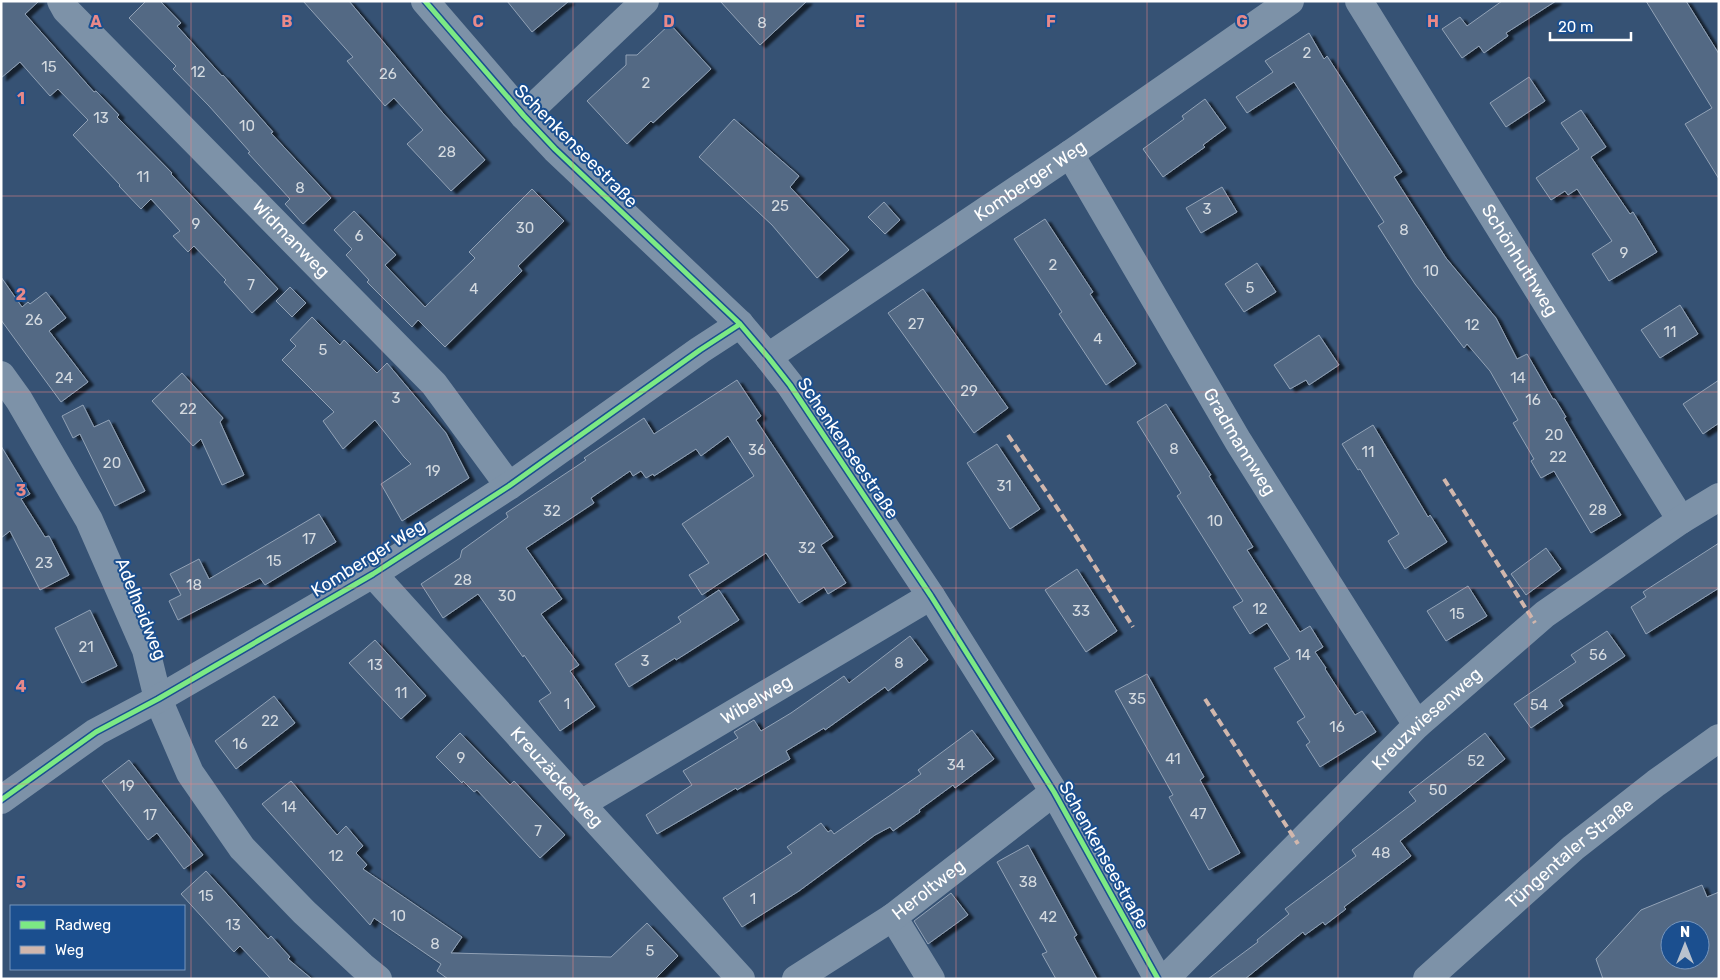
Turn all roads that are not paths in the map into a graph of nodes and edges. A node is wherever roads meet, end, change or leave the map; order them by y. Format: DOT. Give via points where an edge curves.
graph roads {
  1 [pos="61,1"];
  2 [pos="425,1"];
  3 [pos="645,1"];
  4 [pos="1290,1"];
  5 [pos="1359,1"];
  6 [pos="524,116"];
  7 [pos="1070,154"];
  8 [pos="740,324"];
  9 [pos="768,357"];
  10 [pos="1,375"];
  11 [pos="509,486"];
  12 [pos="1719,496"];
  13 [pos="1681,520"];
  14 [pos="373,574"];
  15 [pos="931,596"];
  16 [pos="158,699"];
  17 [pos="1417,725"];
  18 [pos="1719,738"];
  19 [pos="1054,792"];
  20 [pos="1,800"];
  21 [pos="581,804"];
  22 [pos="893,917"];
  23 [pos="378,979"];
  24 [pos="741,979"];
  25 [pos="796,979"];
  26 [pos="931,979"];
  27 [pos="1158,979"];
  28 [pos="1165,979"];
  29 [pos="1427,979"];
  1 -- 11 [label="street, Widmanweg" via="73,17 434,384"];
  2 -- 6 [label="street, Schenkenseestraße"];
  3 -- 6 [label="street"];
  4 -- 7 [label="street, Komberger Weg"];
  5 -- 13 [label="street, Schönhuthweg"];
  6 -- 8 [label="street, Schenkenseestraße"];
  7 -- 9 [label="street, Komberger Weg"];
  7 -- 17 [label="street, Gradmannweg" via="1238,441"];
  8 -- 9 [label="street, Schenkenseestraße"];
  8 -- 11 [label="street, Komberger Weg"];
  9 -- 15 [label="street, Schenkenseestraße"];
  10 -- 16 [label="street, Adelheidweg" via="89,520 146,650"];
  11 -- 14 [label="street, Komberger Weg"];
  12 -- 13 [label="street, Kreuzwiesenweg"];
  13 -- 17 [label="street, Kreuzwiesenweg" via="1545,614"];
  14 -- 16 [label="street, Komberger Weg"];
  14 -- 21 [label="street, Kreuzäckerweg"];
  15 -- 19 [label="street, Schenkenseestraße"];
  15 -- 21 [label="street, Wibelweg"];
  16 -- 20 [label="street, Komberger Weg" via="96,732"];
  16 -- 23 [label="street, Adelheidweg" via="190,773 242,848 304,912"];
  17 -- 28 [label="street, Kreuzwiesenweg"];
  18 -- 29 [label="street, Tüngentaler Straße" via="1573,848"];
  19 -- 22 [label="street, Heroltweg"];
  19 -- 27 [label="street, Schenkenseestraße"];
  21 -- 24 [label="street, Kreuzäckerweg"];
  22 -- 25 [label="street, Heroltweg"];
  22 -- 26 [label="street"];
}
